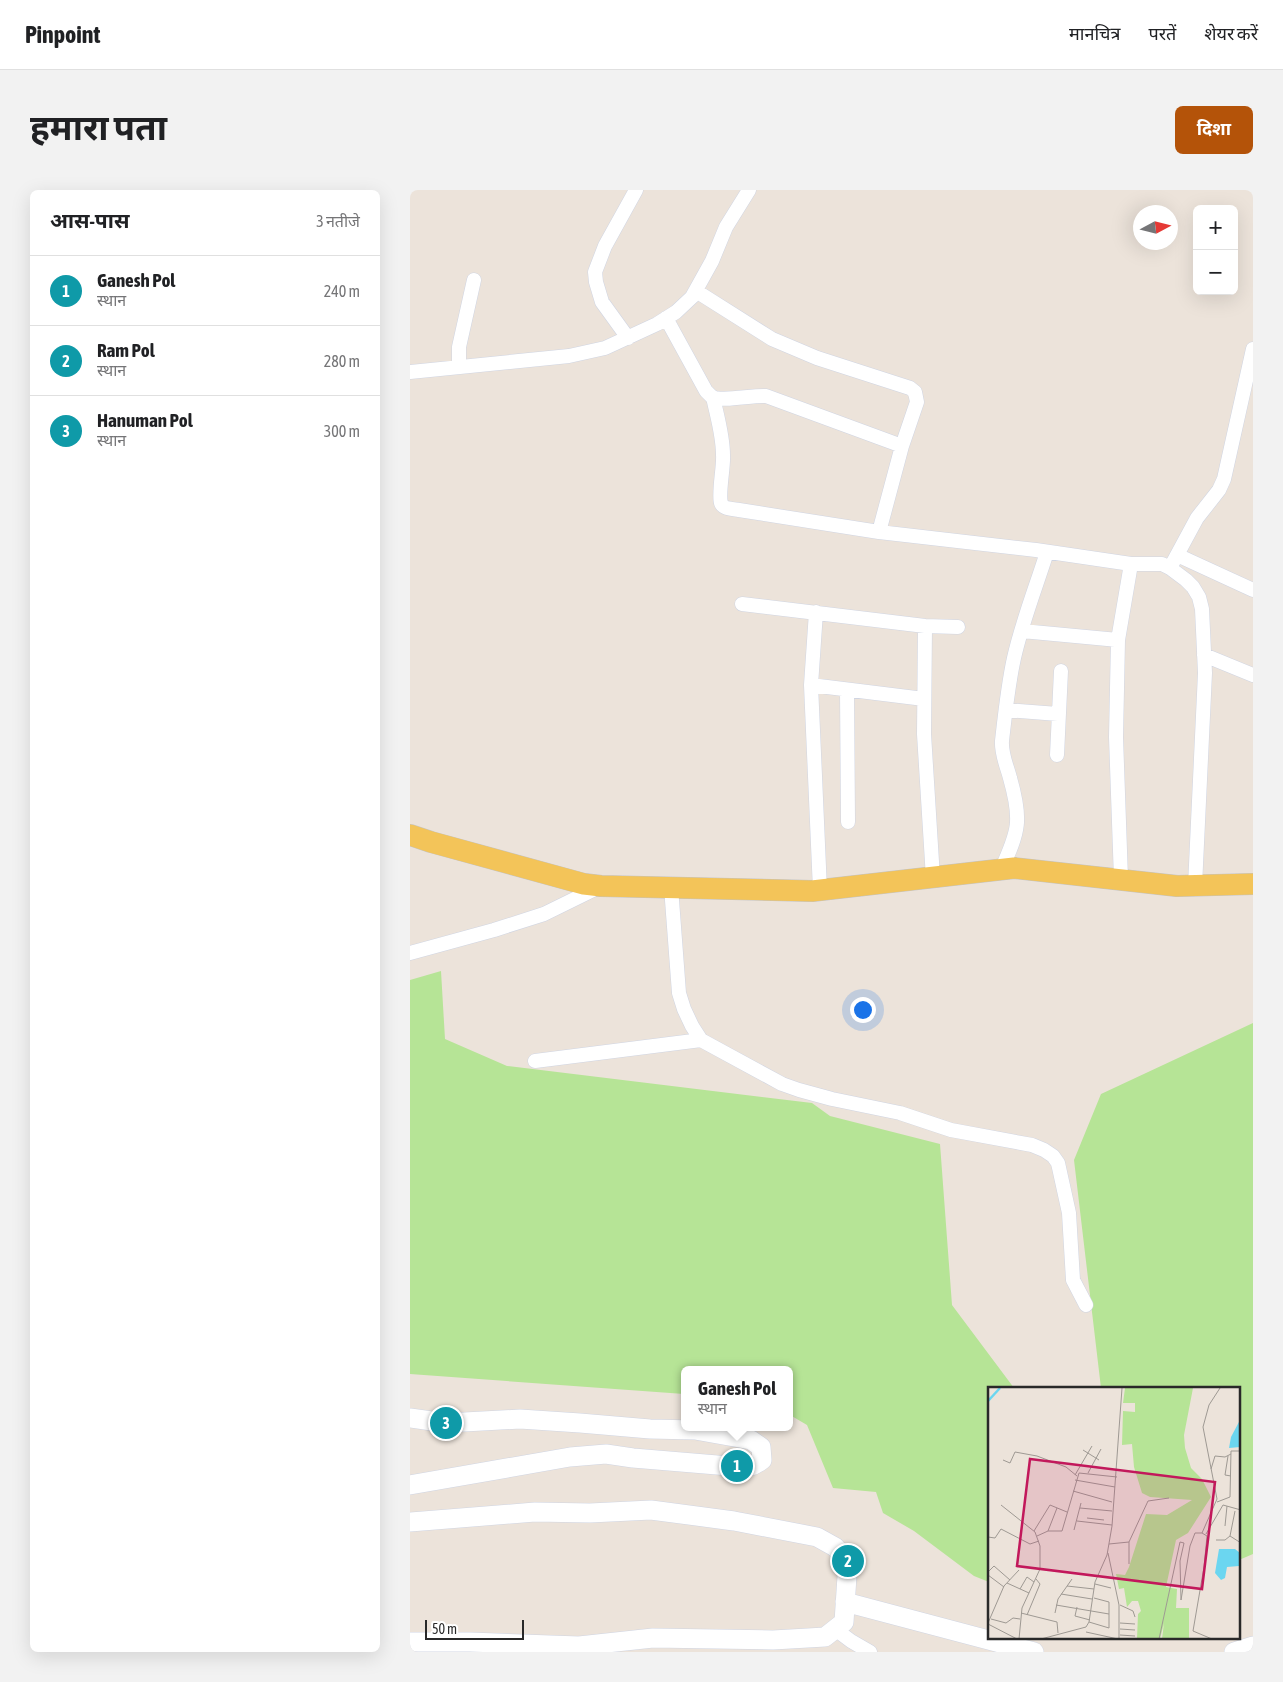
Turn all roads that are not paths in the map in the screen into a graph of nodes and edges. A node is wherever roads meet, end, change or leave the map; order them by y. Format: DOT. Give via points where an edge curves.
graph roads {
  1 [pos="636,190"];
  2 [pos="749,190"];
  3 [pos="474,280"];
  4 [pos="696,291"];
  5 [pos="666,318"];
  6 [pos="628,338"];
  7 [pos="1253,350"];
  8 [pos="459,367"];
  9 [pos="410,372"];
  10 [pos="713,397"];
  11 [pos="902,446"];
  12 [pos="879,532"];
  13 [pos="1047,552"];
  14 [pos="1177,555"];
  15 [pos="1131,564"];
  16 [pos="1170,568"];
  17 [pos="1253,590"];
  18 [pos="742,604"];
  19 [pos="816,612"];
  20 [pos="925,626"];
  21 [pos="958,627"];
  22 [pos="1022,631"];
  23 [pos="1118,640"];
  24 [pos="1204,654"];
  25 [pos="1061,671"];
  26 [pos="1253,675"];
  27 [pos="811,685"];
  28 [pos="847,690"];
  29 [pos="924,699"];
  30 [pos="1006,710"];
  31 [pos="1058,714"];
  32 [pos="1057,755"];
  33 [pos="848,822"];
  34 [pos="410,835"];
  35 [pos="1001,870"];
  36 [pos="933,878"];
  37 [pos="1121,879"];
  38 [pos="1253,884"];
  39 [pos="602,886"];
  40 [pos="1195,886"];
  41 [pos="671,887"];
  42 [pos="820,890"];
  43 [pos="410,953"];
  44 [pos="701,1040"];
  45 [pos="535,1061"];
  46 [pos="1086,1305"];
  47 [pos="410,1418"];
  48 [pos="681,1430"];
  49 [pos="701,1431"];
  50 [pos="410,1485"];
  51 [pos="410,1522"];
  52 [pos="845,1602"];
  53 [pos="835,1629"];
  54 [pos="988,1640"];
  55 [pos="989,1640"];
  56 [pos="410,1642"];
  57 [pos="1253,1646"];
  58 [pos="870,1652"];
  59 [pos="1034,1652"];
  60 [pos="1234,1652"];
  1 -- 6 [label="street" via="605,246 595,272 602,302"];
  2 -- 4 [label="street" via="726,227"];
  3 -- 8 [label="street" via="460,340"];
  4 -- 5 [label="street" via="681,308"];
  4 -- 11 [label="street" via="772,339 817,358 910,388 915,392 917,402"];
  5 -- 6 [label="street"];
  5 -- 10 [label="street" via="706,391"];
  6 -- 8 [label="street" via="604,348 569,356"];
  7 -- 14 [label="street" via="1224,479"];
  8 -- 9 [label="street"];
  10 -- 11 [label="street" via="766,396"];
  10 -- 12 [label="street" via="724,456 721,496 724,506"];
  11 -- 12 [label="street"];
  12 -- 13 [label="street"];
  13 -- 15 [label="street"];
  13 -- 22 [label="street"];
  14 -- 16 [label="street"];
  14 -- 17 [label="street"];
  15 -- 16 [label="street" via="1162,564"];
  15 -- 23 [label="street"];
  16 -- 24 [label="street" via="1193,587 1199,597"];
  18 -- 19 [label="street"];
  19 -- 20 [label="street"];
  19 -- 27 [label="street"];
  20 -- 21 [label="street"];
  20 -- 29 [label="street"];
  22 -- 23 [label="street"];
  22 -- 30 [label="street"];
  23 -- 37 [label="street" via="1116,737"];
  24 -- 26 [label="street"];
  24 -- 40 [label="street"];
  25 -- 31 [label="street"];
  27 -- 28 [label="street"];
  27 -- 42 [label="street"];
  28 -- 29 [label="street"];
  28 -- 33 [label="street"];
  29 -- 36 [label="street"];
  30 -- 31 [label="street"];
  30 -- 35 [label="street" via="1003,754 1014,791 1018,822 1014,842"];
  31 -- 32 [label="street"];
  34 -- 39 [label="main road" via="584,884"];
  35 -- 36 [label="main road"];
  35 -- 37 [label="main road" via="1014,868"];
  36 -- 42 [label="main road"];
  37 -- 40 [label="main road"];
  38 -- 40 [label="main road"];
  39 -- 41 [label="main road"];
  39 -- 43 [label="street" via="544,914"];
  41 -- 42 [label="main road"];
  41 -- 44 [label="street" via="679,993"];
  44 -- 45 [label="street"];
  44 -- 46 [label="street" via="799,1090 900,1113 951,1130 1032,1145 1053,1156 1058,1163 1069,1213 1073,1280"];
  47 -- 48 [label="street" via="446,1423 520,1419"];
  49 -- 50 [label="street" via="751,1440 761,1447 762,1460 746,1468 606,1454 570,1457"];
  51 -- 52 [label="street" via="535,1512 650,1510 734,1521 817,1537 836,1547 848,1561"];
  52 -- 53 [label="street" via="844,1622"];
  52 -- 54 [label="street"];
  53 -- 56 [label="street" via="825,1637 772,1640 652,1638 579,1646"];
  53 -- 58 [label="street"];
  55 -- 59 [label="street"];
  57 -- 60 [label="street"];
}
